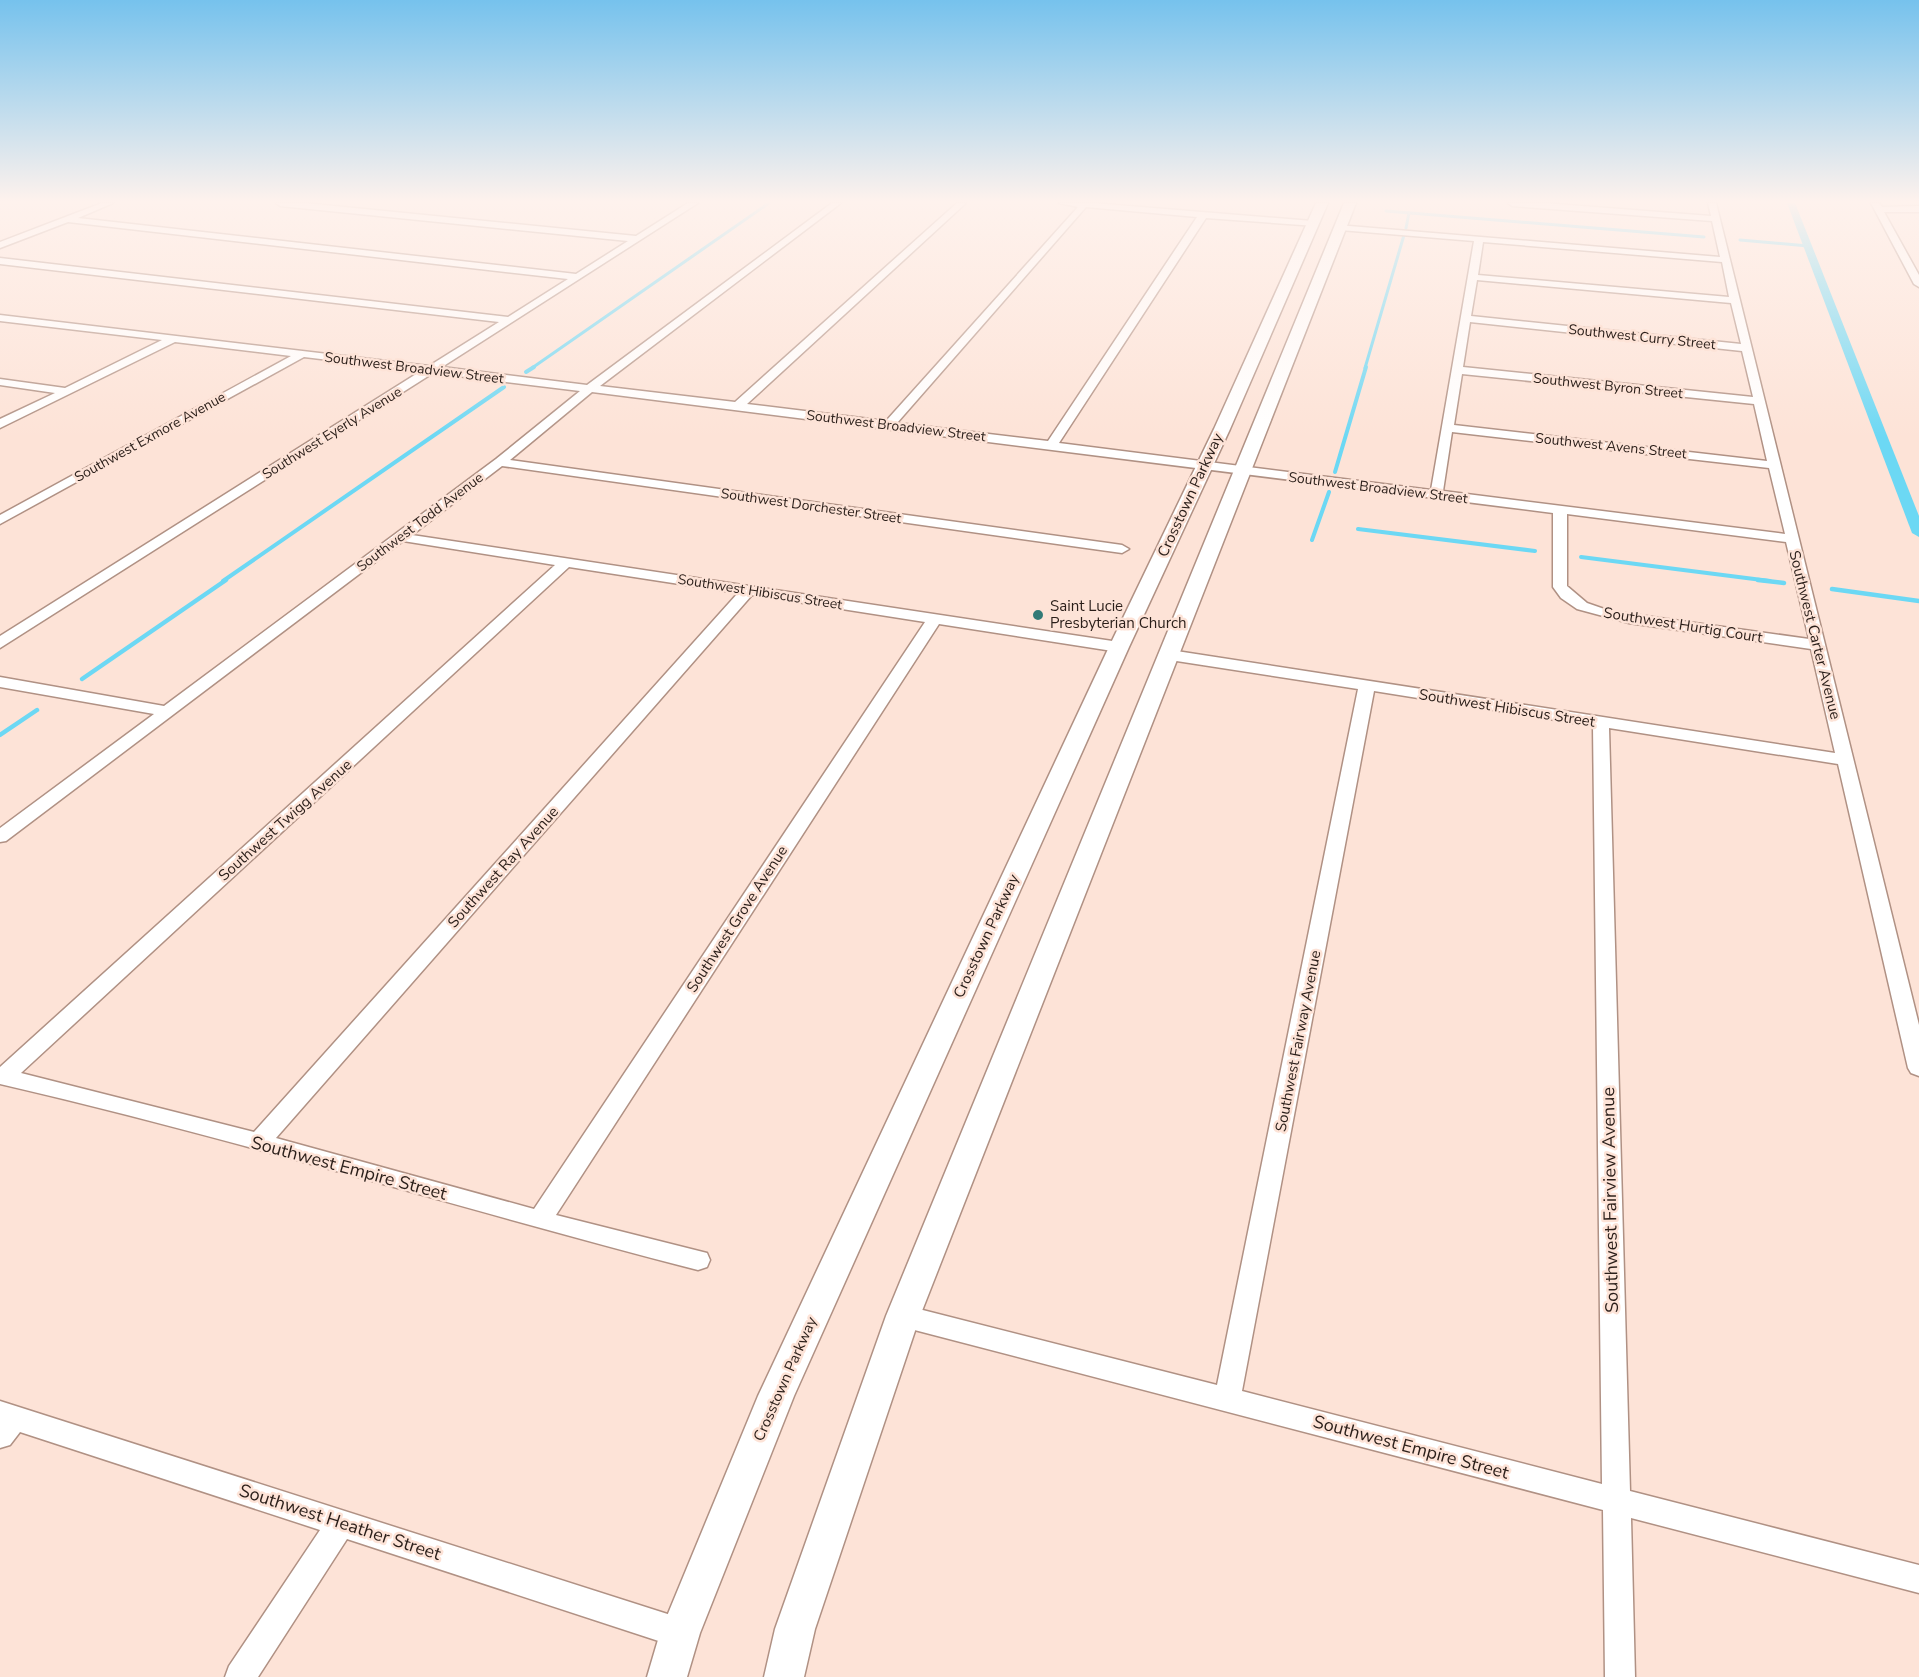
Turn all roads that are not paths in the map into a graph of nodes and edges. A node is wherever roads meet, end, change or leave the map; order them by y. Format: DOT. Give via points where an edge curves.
graph roads {
  1 [pos="175,281"];
  2 [pos="572,281"];
  3 [pos="733,281"];
  4 [pos="876,281"];
  5 [pos="1017,281"];
  6 [pos="1159,281"];
  7 [pos="1288,281"];
  8 [pos="1318,281"];
  9 [pos="1472,281"];
  10 [pos="1521,281"];
  11 [pos="1730,281"];
  12 [pos="1734,300"];
  13 [pos="0,318"];
  14 [pos="509,320"];
  15 [pos="1466,320"];
  16 [pos="171,340"];
  17 [pos="1746,348"];
  18 [pos="300,355"];
  19 [pos="433,370"];
  20 [pos="1457,370"];
  21 [pos="0,382"];
  22 [pos="590,388"];
  23 [pos="66,391"];
  24 [pos="1760,401"];
  25 [pos="738,406"];
  26 [pos="0,424"];
  27 [pos="890,425"];
  28 [pos="1447,428"];
  29 [pos="1051,446"];
  30 [pos="500,462"];
  31 [pos="1774,465"];
  32 [pos="1204,467"];
  33 [pos="1241,471"];
  34 [pos="1436,495"];
  35 [pos="1560,511"];
  36 [pos="0,520"];
  37 [pos="401,537"];
  38 [pos="1792,539"];
  39 [pos="1122,549"];
  40 [pos="566,562"];
  41 [pos="748,591"];
  42 [pos="935,618"];
  43 [pos="0,643"];
  44 [pos="1818,645"];
  45 [pos="1119,647"];
  46 [pos="1170,655"];
  47 [pos="0,682"];
  48 [pos="1367,685"];
  49 [pos="165,711"];
  50 [pos="1601,723"];
  51 [pos="1845,760"];
  52 [pos="0,837"];
  53 [pos="1919,1068"];
  54 [pos="2,1077"];
  55 [pos="259,1142"];
  56 [pos="540,1220"];
  57 [pos="698,1260"];
  58 [pos="903,1316"];
  59 [pos="1228,1398"];
  60 [pos="5,1422"];
  61 [pos="1616,1502"];
  62 [pos="342,1522"];
  63 [pos="1919,1579"];
  64 [pos="680,1633"];
  65 [pos="240,1677"];
  66 [pos="667,1677"];
  67 [pos="784,1677"];
  68 [pos="1620,1677"];
  1 -- 14 [label="street"];
  2 -- 14 [label="street, Southwest Eyerly Avenue"];
  3 -- 22 [label="street, Southwest Todd Avenue"];
  4 -- 25 [label="street"];
  5 -- 27 [label="street"];
  6 -- 29 [label="street"];
  7 -- 32 [label="main road, Crosstown Parkway"];
  8 -- 33 [label="main road"];
  9 -- 15 [label="street"];
  10 -- 12 [label="street"];
  11 -- 12 [label="street, Southwest Carter Avenue"];
  12 -- 17 [label="street, Southwest Carter Avenue"];
  13 -- 16 [label="street, Southwest Broadview Street"];
  14 -- 19 [label="street, Southwest Eyerly Avenue"];
  15 -- 17 [label="street, Southwest Curry Street"];
  15 -- 20 [label="street"];
  16 -- 18 [label="street, Southwest Broadview Street"];
  16 -- 23 [label="street"];
  17 -- 24 [label="street, Southwest Carter Avenue"];
  18 -- 19 [label="street, Southwest Broadview Street"];
  18 -- 36 [label="street, Southwest Exmore Avenue"];
  19 -- 22 [label="street, Southwest Broadview Street"];
  19 -- 43 [label="street, Southwest Eyerly Avenue"];
  20 -- 24 [label="street, Southwest Byron Street"];
  20 -- 28 [label="street"];
  21 -- 23 [label="street"];
  22 -- 25 [label="street, Southwest Broadview Street"];
  22 -- 30 [label="street, Southwest Todd Avenue"];
  23 -- 26 [label="street"];
  24 -- 31 [label="street, Southwest Carter Avenue"];
  25 -- 27 [label="street, Southwest Broadview Street"];
  27 -- 29 [label="street, Southwest Broadview Street"];
  28 -- 31 [label="street, Southwest Avens Street"];
  28 -- 34 [label="street"];
  29 -- 32 [label="street, Southwest Broadview Street"];
  30 -- 37 [label="street, Southwest Todd Avenue"];
  30 -- 39 [label="street, Southwest Dorchester Street"];
  31 -- 38 [label="street, Southwest Carter Avenue"];
  32 -- 33 [label="street, Southwest Broadview Street"];
  32 -- 45 [label="main road, Crosstown Parkway"];
  33 -- 34 [label="street, Southwest Broadview Street"];
  33 -- 46 [label="main road"];
  34 -- 35 [label="street, Southwest Broadview Street"];
  35 -- 38 [label="street, Southwest Broadview Street"];
  35 -- 44 [label="street, Southwest Hurtig Court" via="1560,587 1581,606 1629,619"];
  37 -- 40 [label="street, Southwest Hibiscus Street"];
  37 -- 49 [label="street, Southwest Todd Avenue"];
  38 -- 44 [label="street, Southwest Carter Avenue"];
  40 -- 41 [label="street, Southwest Hibiscus Street"];
  40 -- 54 [label="street, Southwest Twigg Avenue"];
  41 -- 42 [label="street, Southwest Hibiscus Street"];
  41 -- 55 [label="street, Southwest Ray Avenue"];
  42 -- 45 [label="street, Southwest Hibiscus Street"];
  42 -- 56 [label="street, Southwest Grove Avenue"];
  44 -- 51 [label="street, Southwest Carter Avenue"];
  45 -- 64 [label="main road, Crosstown Parkway" via="776,1396"];
  46 -- 48 [label="street, Southwest Hibiscus Street"];
  46 -- 58 [label="main road"];
  47 -- 49 [label="street"];
  48 -- 50 [label="street, Southwest Hibiscus Street"];
  48 -- 59 [label="street, Southwest Fairway Avenue"];
  49 -- 52 [label="street, Southwest Todd Avenue"];
  50 -- 51 [label="street, Southwest Hibiscus Street"];
  50 -- 61 [label="street, Southwest Fairview Avenue"];
  51 -- 53 [label="street, Southwest Carter Avenue"];
  54 -- 55 [label="street, Southwest Empire Street"];
  55 -- 56 [label="street, Southwest Empire Street"];
  56 -- 57 [label="street, Southwest Empire Street"];
  58 -- 59 [label="street, Southwest Empire Street"];
  58 -- 67 [label="main road" via="795,1629"];
  59 -- 61 [label="street, Southwest Empire Street"];
  60 -- 62 [label="street, Southwest Heather Street"];
  61 -- 63 [label="street, Southwest Empire Street"];
  61 -- 68 [label="street, Southwest Fairview Avenue"];
  62 -- 64 [label="street, Southwest Heather Street"];
  62 -- 65 [label="street"];
  64 -- 66 [label="main road, Crosstown Parkway"];
}
